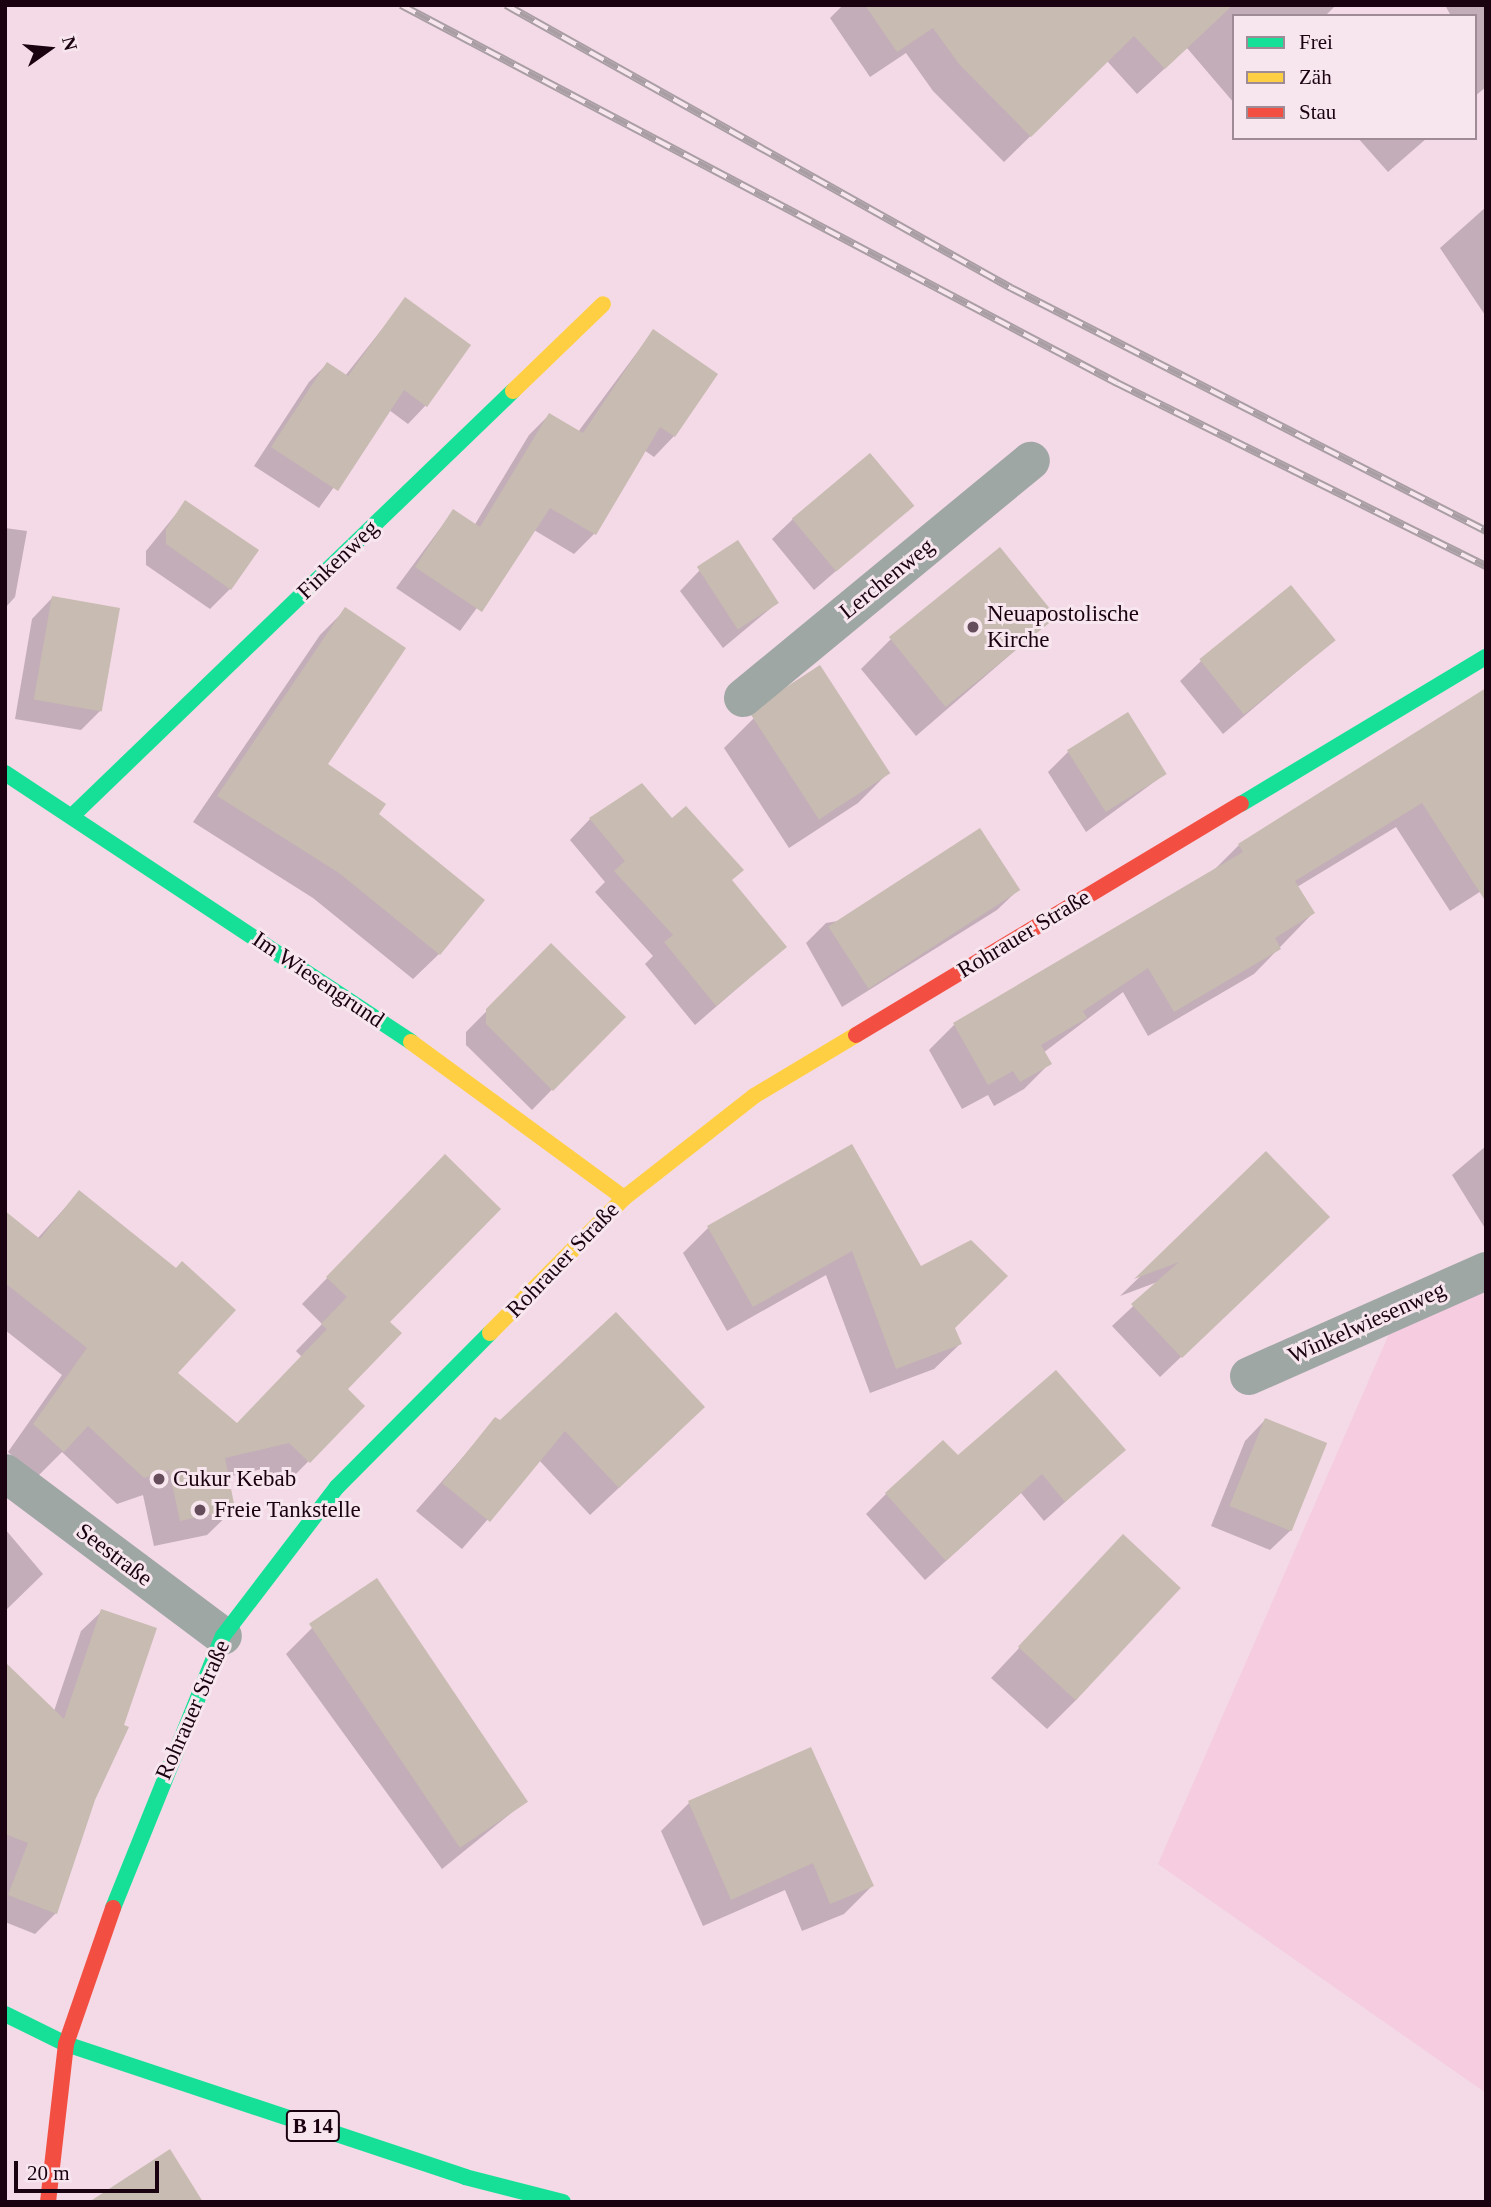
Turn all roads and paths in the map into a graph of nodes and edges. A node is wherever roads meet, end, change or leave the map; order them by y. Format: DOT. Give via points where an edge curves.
graph roads {
  1 [pos="603,304"];
  2 [pos="1031,461"];
  3 [pos="1486,657"];
  4 [pos="743,698"];
  5 [pos="5,773"];
  6 [pos="72,816"];
  7 [pos="624,1198"];
  8 [pos="1486,1271"];
  9 [pos="1249,1376"];
  10 [pos="5,1473"];
  11 [pos="223,1636"];
  12 [pos="5,2014"];
  13 [pos="66,2044"];
  14 [pos="48,2202"];
  15 [pos="562,2202"];
  1 -- 6 [label="street, Finkenweg"];
  2 -- 4 [label="street, Lerchenweg"];
  3 -- 7 [label="street, Rohrauer Straße" via="754,1096"];
  5 -- 6 [label="street, Im Wiesengrund"];
  6 -- 7 [label="street, Im Wiesengrund" via="403,1036"];
  7 -- 11 [label="street, Rohrauer Straße" via="337,1487"];
  8 -- 9 [label="street, Winkelwiesenweg"];
  10 -- 11 [label="street, Seestraße"];
  11 -- 13 [label="street, Rohrauer Straße" via="136,1840"];
  12 -- 13 [label="street, B 14"];
  13 -- 14 [label="street, Rohrauer Straße"];
  13 -- 15 [label="street, B 14" via="465,2177"];
}
